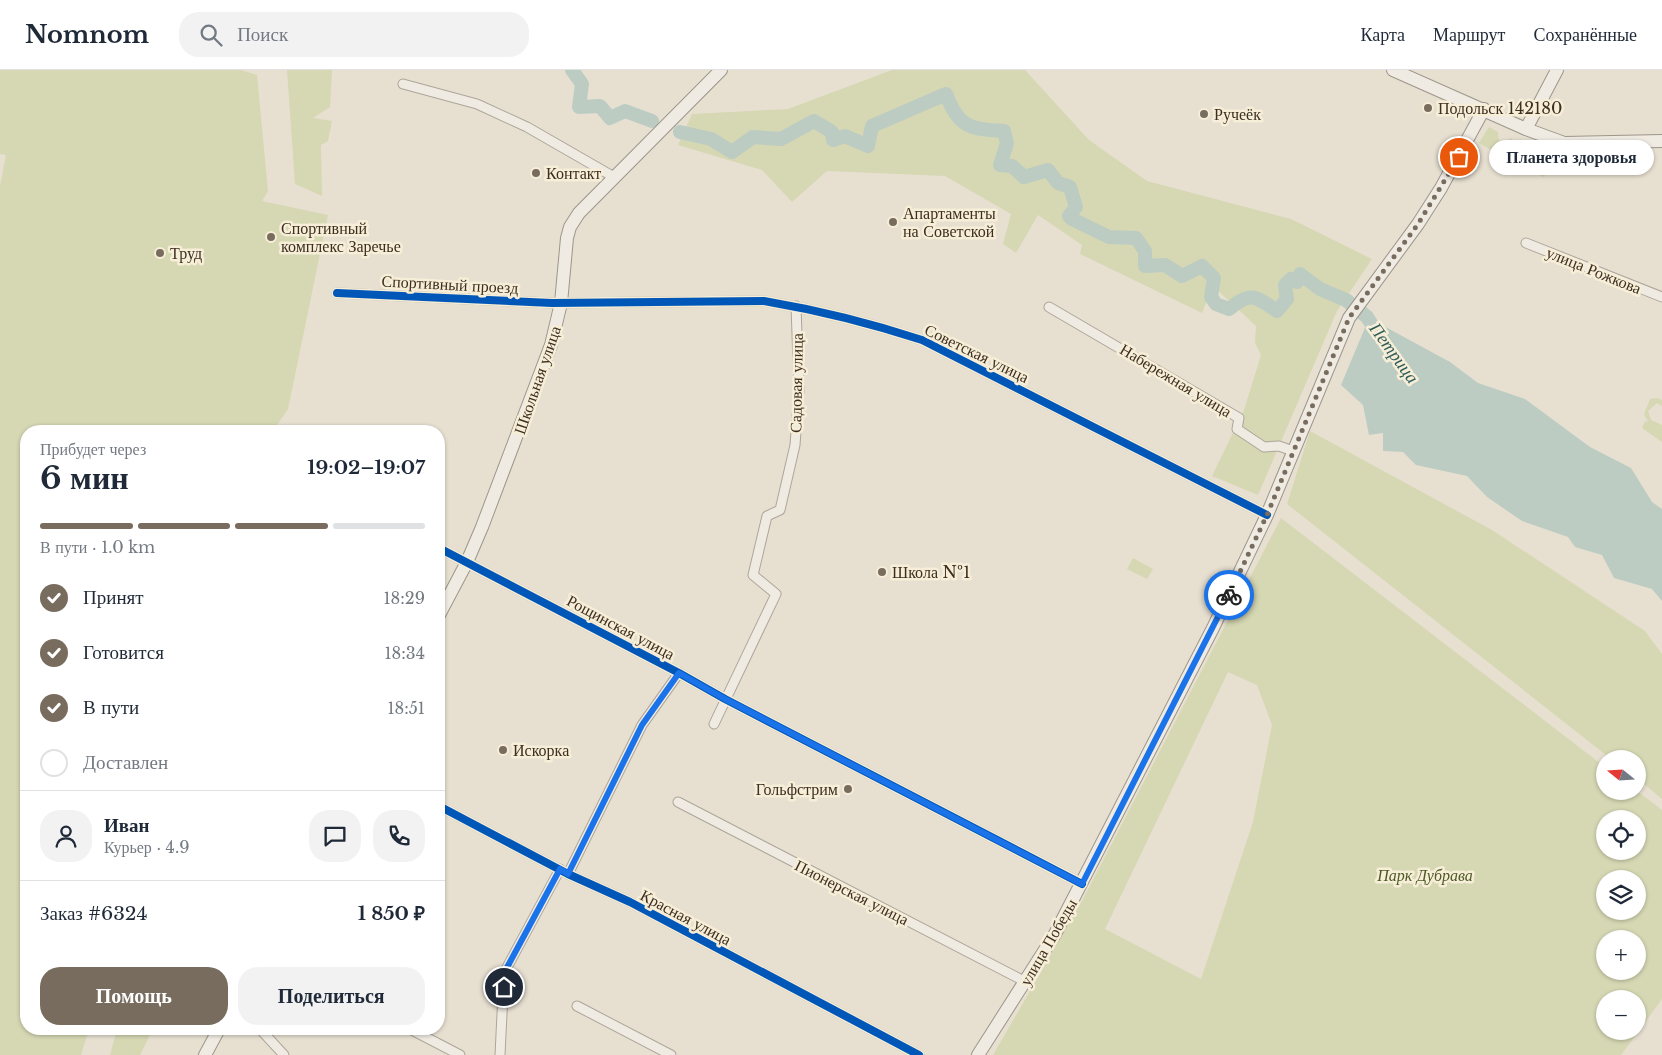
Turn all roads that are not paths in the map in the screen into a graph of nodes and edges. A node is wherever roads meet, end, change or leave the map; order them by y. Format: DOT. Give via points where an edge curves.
graph roads {
  1 [pos="721,70"];
  2 [pos="1393,70"];
  3 [pos="1557,70"];
  4 [pos="403,84"];
  5 [pos="1484,109"];
  6 [pos="1526,129"];
  7 [pos="1662,141"];
  8 [pos="614,177"];
  9 [pos="1526,243"];
  10 [pos="337,293"];
  11 [pos="1662,297"];
  12 [pos="561,303"];
  13 [pos="796,306"];
  14 [pos="1049,307"];
  15 [pos="1293,451"];
  16 [pos="1267,515"];
  17 [pos="445,551"];
  18 [pos="467,562"];
  19 [pos="445,604"];
  20 [pos="679,673"];
  21 [pos="725,699"];
  22 [pos="714,724"];
  23 [pos="678,802"];
  24 [pos="445,809"];
  25 [pos="560,869"];
  26 [pos="568,874"];
  27 [pos="1082,884"];
  28 [pos="1026,982"];
  29 [pos="577,1006"];
  30 [pos="217,1035"];
  31 [pos="266,1035"];
  32 [pos="422,1035"];
  33 [pos="205,1055"];
  34 [pos="284,1055"];
  35 [pos="460,1055"];
  36 [pos="500,1055"];
  37 [pos="671,1055"];
  38 [pos="919,1055"];
  39 [pos="978,1055"];
  1 -- 8 [label="main road, Школьная улица"];
  2 -- 5 [label="main road"];
  3 -- 6 [label="main road"];
  4 -- 8 [label="street" via="476,104 527,126"];
  5 -- 6 [label="main road"];
  5 -- 15 [label="main road, улица Победы" via="1418,224 1349,318"];
  6 -- 7 [label="main road" via="1564,143"];
  8 -- 12 [label="main road, Школьная улица" via="570,227"];
  9 -- 11 [label="street, улица Рожкова"];
  10 -- 12 [label="street, Спортивный проезд"];
  12 -- 13 [label="street, Советская улица" via="764,301"];
  12 -- 18 [label="main road, Школьная улица" via="551,345"];
  13 -- 16 [label="street, Советская улица" via="922,340"];
  13 -- 21 [label="street, Садовая улица" via="799,390 795,445 780,510 767,516 754,575 776,594"];
  14 -- 15 [label="street, Набережная улица" via="1238,418 1237,429 1264,447 1279,446"];
  15 -- 16 [label="main road, улица Победы"];
  16 -- 27 [label="main road, улица Победы"];
  17 -- 18 [label="street, Рощинская улица"];
  18 -- 19 [label="main road, Школьная улица"];
  18 -- 20 [label="street, Рощинская улица"];
  20 -- 21 [label="street, Рощинская улица"];
  20 -- 26 [label="street" via="642,725"];
  21 -- 22 [label="street, Садовая улица"];
  21 -- 27 [label="street, Рощинская улица"];
  23 -- 28 [label="street, Пионерская улица"];
  24 -- 25 [label="street, Красная улица"];
  25 -- 26 [label="street, Красная улица"];
  25 -- 36 [label="street" via="504,973"];
  26 -- 38 [label="street, Красная улица" via="630,902"];
  27 -- 28 [label="main road, улица Победы"];
  28 -- 39 [label="main road, улица Победы"];
  29 -- 37 [label="street"];
  30 -- 33 [label="main road"];
  31 -- 34 [label="street"];
  32 -- 35 [label="street"];
}
